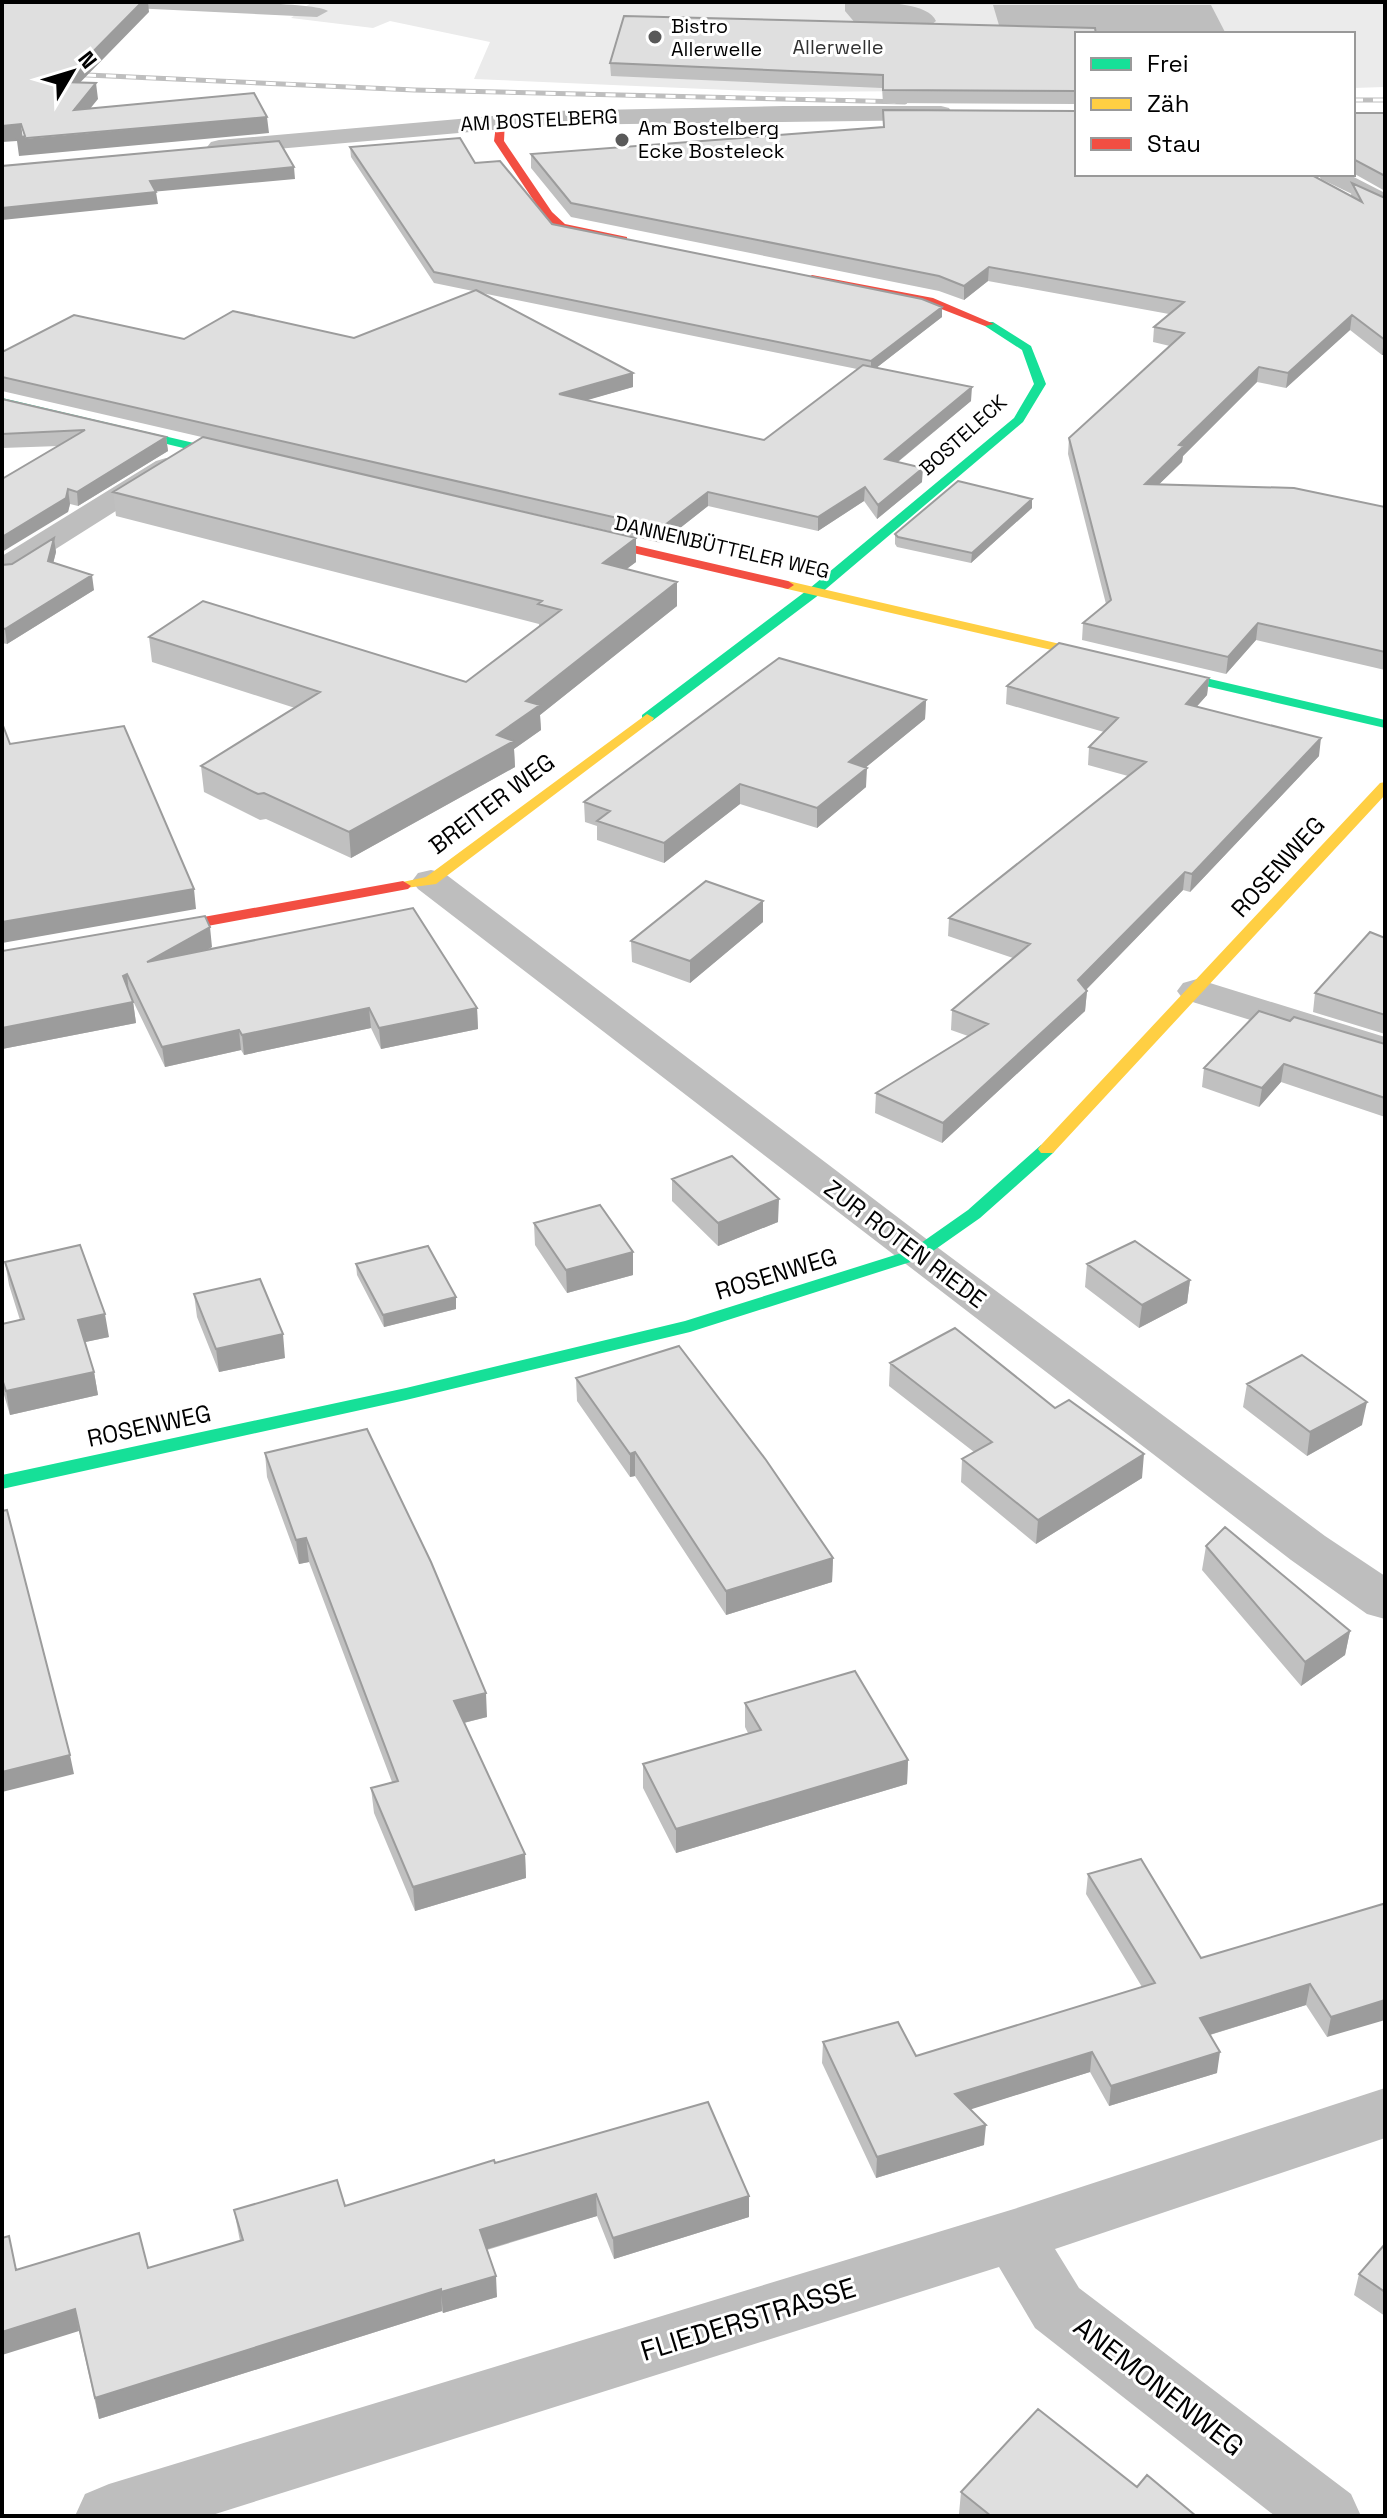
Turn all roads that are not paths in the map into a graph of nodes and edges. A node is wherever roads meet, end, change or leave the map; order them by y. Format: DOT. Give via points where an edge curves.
graph roads {
  1 [pos="132,2"];
  2 [pos="317,11"];
  3 [pos="969,114"];
  4 [pos="500,120"];
  5 [pos="189,150"];
  6 [pos="1334,176"];
  7 [pos="1385,203"];
  8 [pos="642,243"];
  9 [pos="789,273"];
  10 [pos="2,401"];
  11 [pos="199,448"];
  12 [pos="260,462"];
  13 [pos="553,530"];
  14 [pos="2,569"];
  15 [pos="815,591"];
  16 [pos="1385,724"];
  17 [pos="1385,786"];
  18 [pos="431,881"];
  19 [pos="124,936"];
  20 [pos="1197,991"];
  21 [pos="1385,1050"];
  22 [pos="917,1254"];
  23 [pos="2,1482"];
  24 [pos="1385,1601"];
  25 [pos="1385,2113"];
  26 [pos="1014,2236"];
  27 [pos="109,2516"];
  28 [pos="1327,2516"];
  1 -- 2 [label="street"];
  3 -- 4 [label="street, AM BOSTELBERG"];
  4 -- 5 [label="street, AM BOSTELBERG"];
  4 -- 8 [label="street" via="499,141 548,214 562,226"];
  6 -- 7 [label="street"];
  9 -- 15 [label="street, BOSTELECK" via="929,300 983,320 1027,348 1040,384 1019,420"];
  10 -- 11 [label="street"];
  11 -- 12 [label="street"];
  11 -- 14 [label="street"];
  13 -- 15 [label="street, DANNENBÜTTELER WEG"];
  15 -- 16 [label="street, DANNENBÜTTELER WEG"];
  15 -- 18 [label="street, BREITER WEG"];
  17 -- 20 [label="street, ROSENWEG"];
  18 -- 19 [label="street, BREITER WEG"];
  18 -- 22 [label="street, ZUR ROTEN RIEDE"];
  20 -- 21 [label="street"];
  20 -- 22 [label="street, ROSENWEG" via="1065,1133 974,1214"];
  22 -- 23 [label="street, ROSENWEG" via="690,1326"];
  22 -- 24 [label="street, ZUR ROTEN RIEDE"];
  25 -- 26 [label="street, FLIEDERSTRASSE"];
  26 -- 27 [label="street, FLIEDERSTRASSE"];
  26 -- 28 [label="street, ANEMONENWEG" via="1057,2308"];
}
